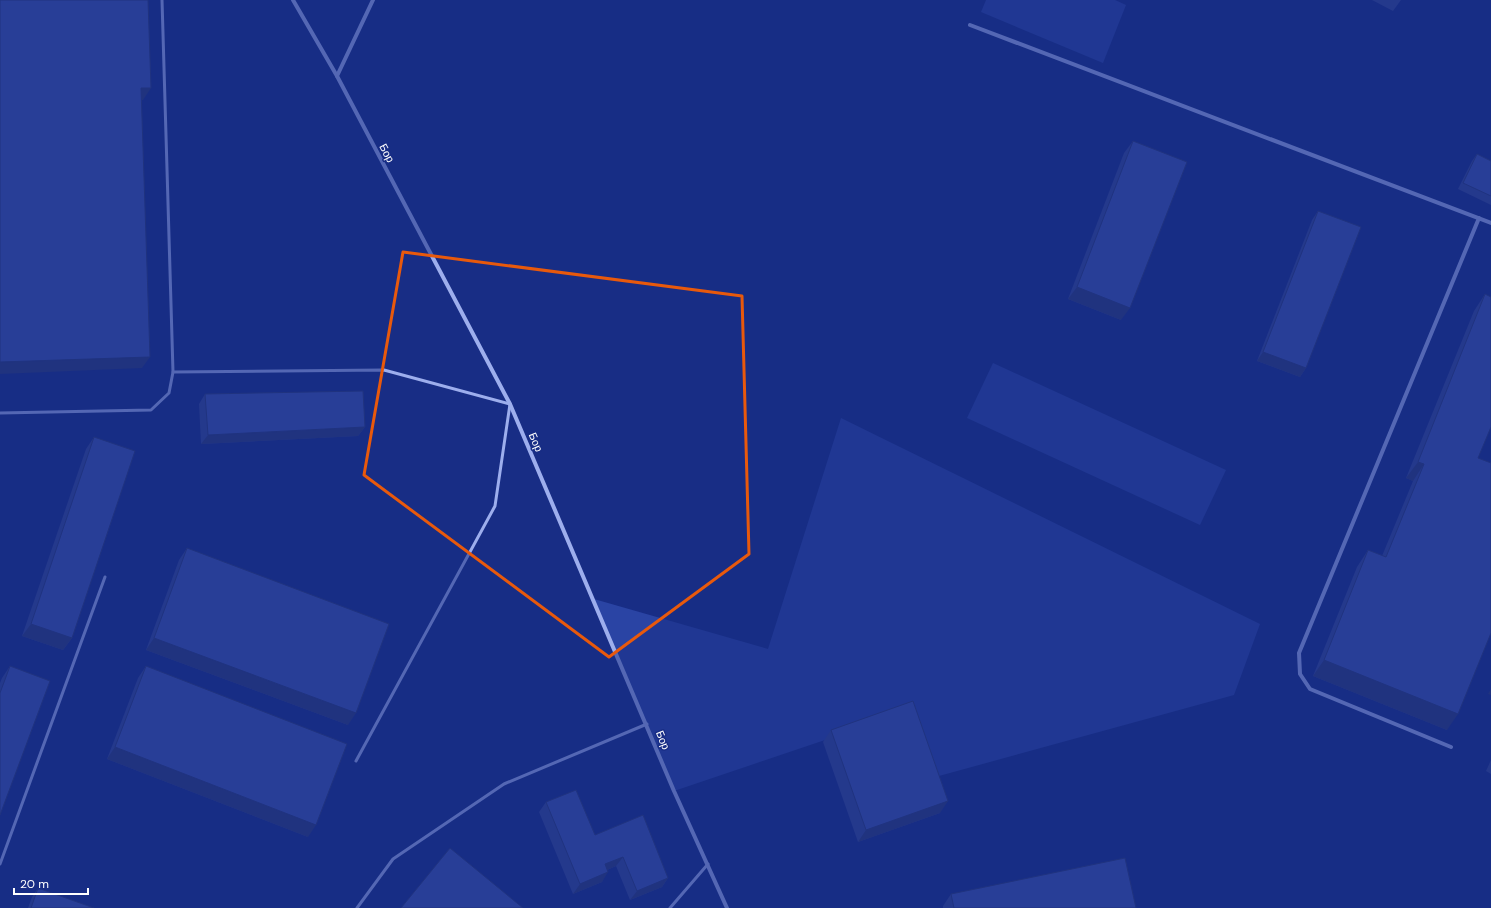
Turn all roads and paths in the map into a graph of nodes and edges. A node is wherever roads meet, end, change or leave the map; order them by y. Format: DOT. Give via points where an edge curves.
graph roads {
  1 [pos="162,0"];
  2 [pos="293,0"];
  3 [pos="373,0"];
  4 [pos="970,25"];
  5 [pos="336,76"];
  6 [pos="1479,218"];
  7 [pos="1491,223"];
  8 [pos="174,372"];
  9 [pos="510,404"];
  10 [pos="0,413"];
  11 [pos="105,577"];
  12 [pos="647,724"];
  13 [pos="1451,747"];
  14 [pos="356,761"];
  15 [pos="0,864"];
  16 [pos="708,864"];
  17 [pos="357,908"];
  18 [pos="670,908"];
  19 [pos="727,908"];
  1 -- 8 [label="lane"];
  2 -- 5 [label="street, Бор"];
  3 -- 5 [label="street"];
  4 -- 6 [label="street"];
  5 -- 9 [label="street, Бор"];
  6 -- 7 [label="street"];
  6 -- 13 [label="street" via="1299,653 1300,674 1310,689"];
  8 -- 9 [label="lane" via="384,370"];
  8 -- 10 [label="lane" via="170,393 151,410"];
  9 -- 12 [label="street, Бор"];
  9 -- 14 [label="lane" via="495,506"];
  11 -- 15 [label="lane"];
  12 -- 16 [label="street, Бор" via="674,791"];
  12 -- 17 [label="lane" via="504,784 393,859"];
  16 -- 18 [label="lane"];
  16 -- 19 [label="street, Бор"];
}
